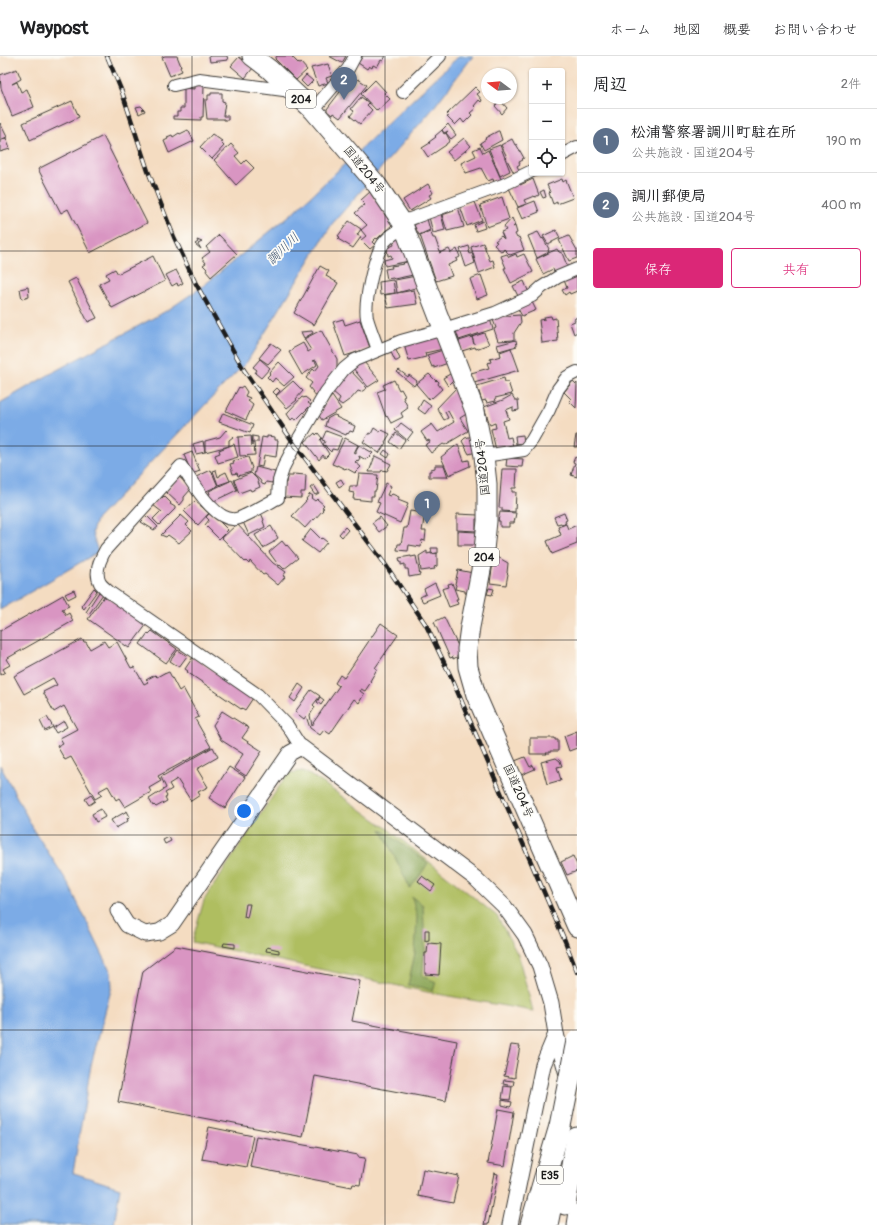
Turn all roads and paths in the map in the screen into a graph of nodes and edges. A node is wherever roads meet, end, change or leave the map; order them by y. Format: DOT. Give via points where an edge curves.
graph roads {
  1 [pos="252,56"];
  2 [pos="355,56"];
  3 [pos="440,56"];
  4 [pos="174,85"];
  5 [pos="293,91"];
  6 [pos="403,92"];
  7 [pos="313,110"];
  8 [pos="577,147"];
  9 [pos="565,153"];
  10 [pos="529,172"];
  11 [pos="403,225"];
  12 [pos="577,269"];
  13 [pos="444,329"];
  14 [pos="378,350"];
  15 [pos="577,372"];
  16 [pos="484,456"];
  17 [pos="300,747"];
  18 [pos="118,911"];
  19 [pos="577,927"];
  20 [pos="556,1034"];
  21 [pos="577,1041"];
  22 [pos="577,1081"];
  23 [pos="577,1091"];
  24 [pos="568,1131"];
  25 [pos="577,1212"];
  26 [pos="510,1225"];
  27 [pos="531,1225"];
  28 [pos="540,1225"];
  29 [pos="547,1225"];
  30 [pos="562,1225"];
  31 [pos="575,1225"];
  1 -- 5 [label="highway, 国道204号 / 204"];
  2 -- 7 [label="street"];
  3 -- 6 [label="street"];
  4 -- 5 [label="street" via="199,79"];
  5 -- 7 [label="highway, 国道204号 / 204"];
  7 -- 11 [label="highway, 国道204号 / 204" via="377,185"];
  8 -- 9 [label="street"];
  10 -- 11 [label="street"];
  11 -- 13 [label="highway, 国道204号 / 204"];
  11 -- 14 [label="street" via="383,243 367,295 367,318"];
  12 -- 13 [label="street" via="558,277 532,296 481,318"];
  13 -- 14 [label="street"];
  13 -- 16 [label="highway, 国道204号 / 204" via="475,411"];
  14 -- 17 [label="street" via="355,360 344,369 326,392 284,466 278,498 237,519 224,517 211,508 181,466 100,558 100,583 109,592 258,695 287,725"];
  15 -- 16 [label="street" via="567,377 558,389 549,410 524,450"];
  16 -- 19 [label="highway, 国道204号 / 204" via="487,521 483,560 467,649 468,667 476,695"];
  17 -- 18 [label="street" via="290,753 172,924 159,932 145,934 127,925"];
  17 -- 20 [label="street" via="474,878 504,906 525,935 540,966 551,1003"];
  20 -- 23 [label="street" via="566,1071"];
  20 -- 26 [label="street" via="543,1065"];
  21 -- 24 [label="highway, E35, bridge"];
  22 -- 24 [label="highway, E35"];
  24 -- 27 [label="highway"];
  24 -- 28 [label="highway, E35"];
  24 -- 29 [label="highway, E35"];
  24 -- 30 [label="highway"];
  25 -- 31 [label="street"];
}
